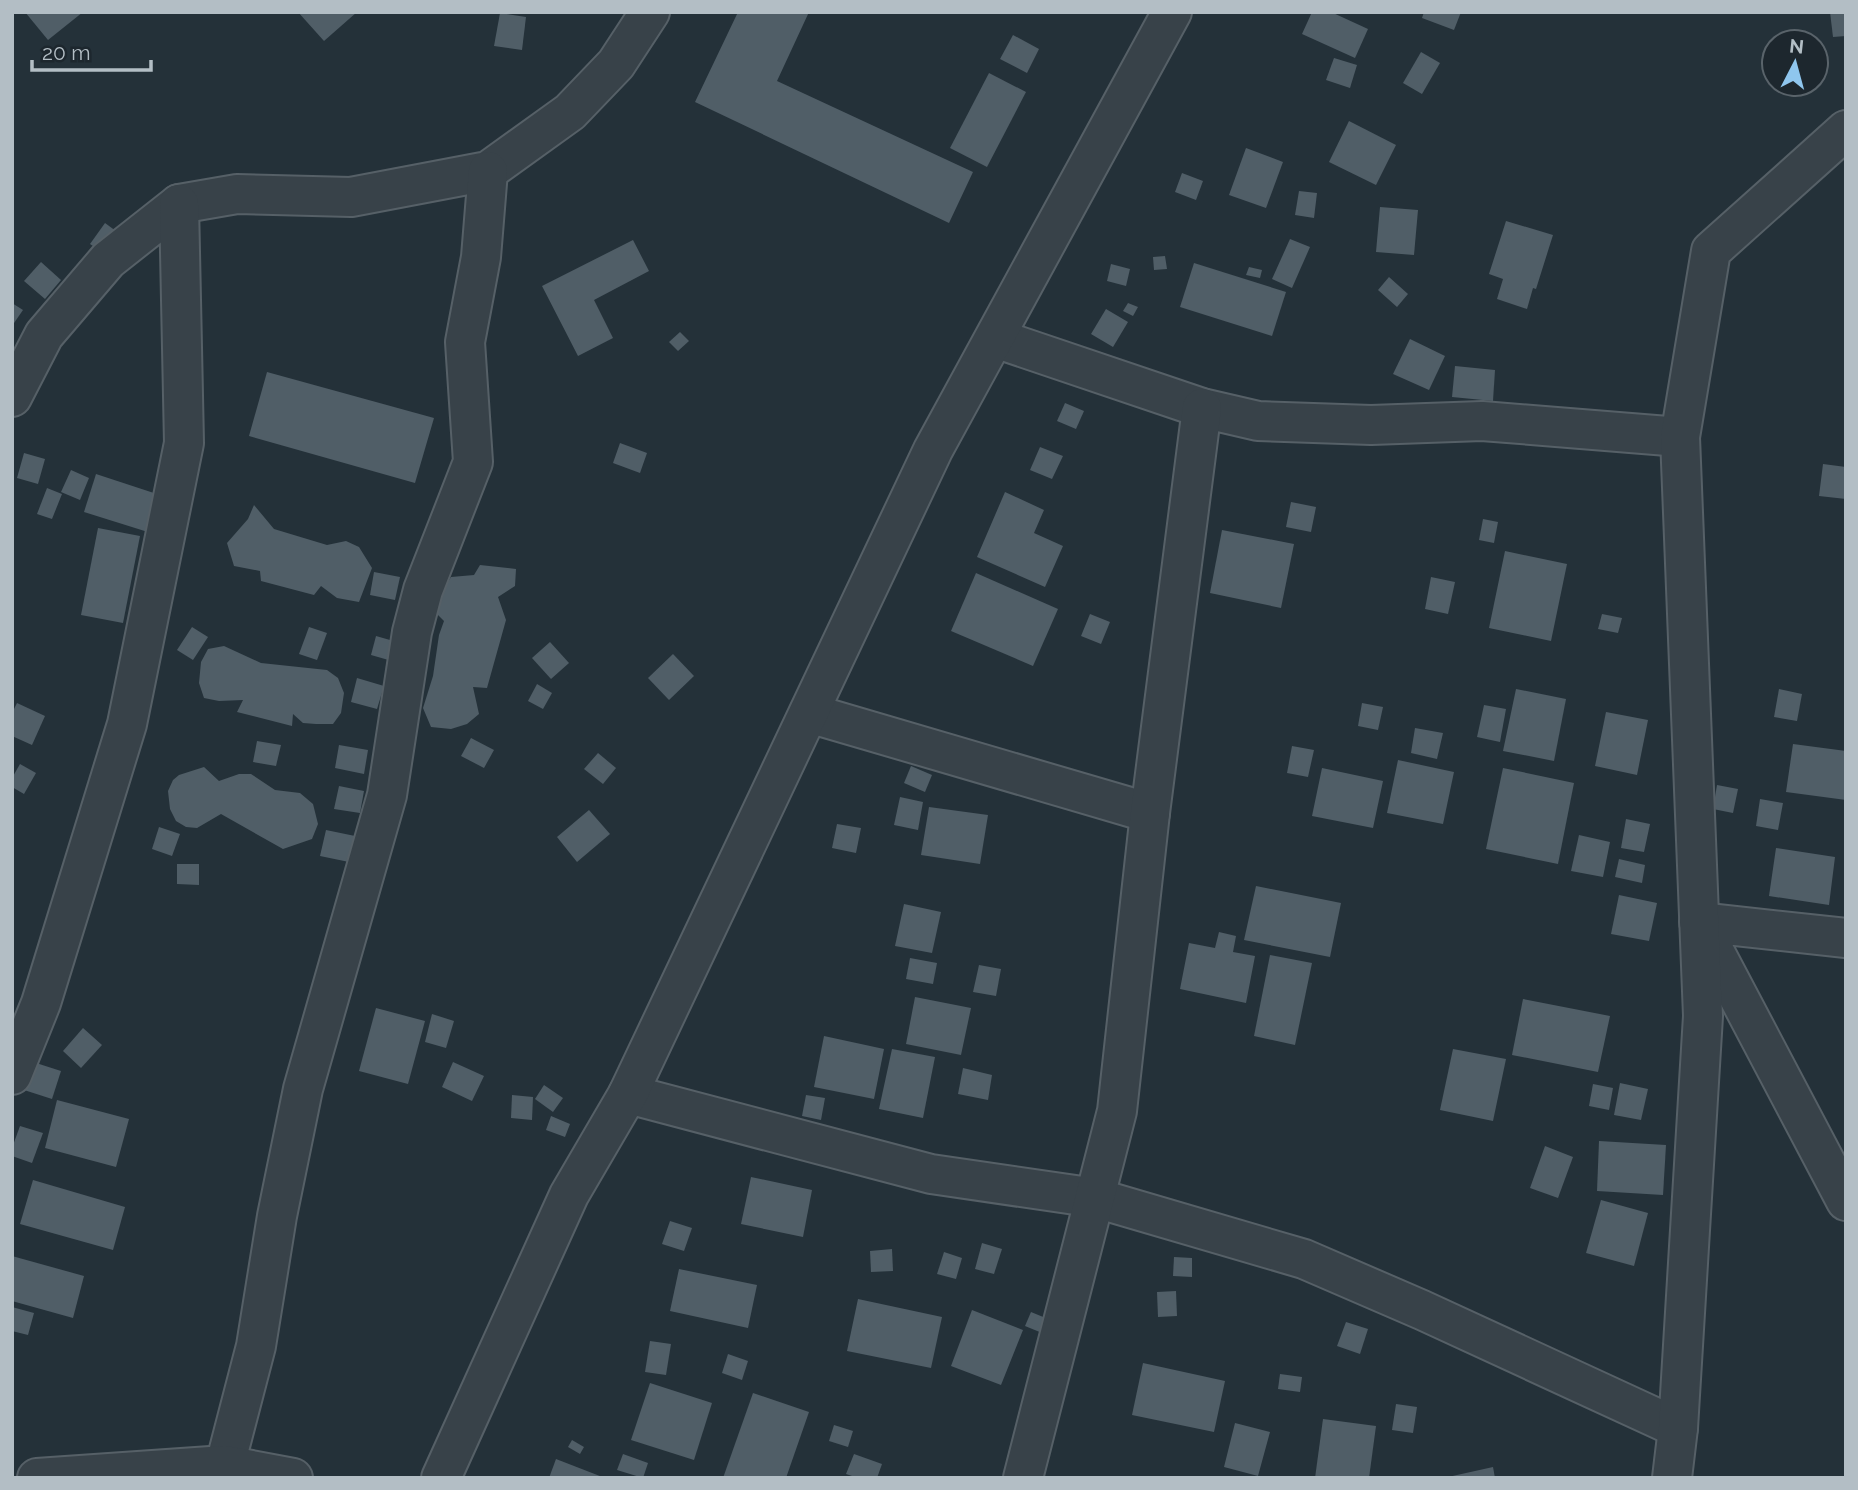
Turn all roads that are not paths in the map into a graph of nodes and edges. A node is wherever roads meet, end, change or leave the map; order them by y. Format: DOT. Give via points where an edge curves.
graph roads {
  1 [pos="650,12"];
  2 [pos="1172,12"];
  3 [pos="1846,130"];
  4 [pos="488,171"];
  5 [pos="179,204"];
  6 [pos="995,338"];
  7 [pos="12,397"];
  8 [pos="1202,408"];
  9 [pos="1680,437"];
  10 [pos="809,713"];
  11 [pos="1150,813"];
  12 [pos="1699,922"];
  13 [pos="1846,938"];
  14 [pos="12,1075"];
  15 [pos="628,1094"];
  16 [pos="1096,1198"];
  17 [pos="1846,1201"];
  18 [pos="1678,1427"];
  19 [pos="225,1465"];
  20 [pos="37,1478"];
  21 [pos="293,1478"];
  22 [pos="441,1478"];
  23 [pos="1023,1478"];
  24 [pos="1672,1478"];
  1 -- 4 [label="street" via="616,64 570,112"];
  2 -- 6 [label="street"];
  3 -- 9 [label="street" via="1711,251"];
  4 -- 5 [label="street" via="351,197 237,194"];
  4 -- 19 [label="street" via="481,257 465,342 473,462 423,590 412,632 387,795 303,1089 276,1216 256,1346"];
  5 -- 7 [label="street" via="108,260 44,335"];
  5 -- 14 [label="street" via="184,443 127,724 41,1003"];
  6 -- 8 [label="street"];
  6 -- 10 [label="street" via="933,450"];
  8 -- 9 [label="street" via="1258,421 1371,425 1482,421"];
  8 -- 11 [label="street"];
  9 -- 12 [label="street"];
  10 -- 11 [label="street"];
  10 -- 15 [label="street"];
  11 -- 16 [label="street" via="1117,1111"];
  12 -- 13 [label="street"];
  12 -- 17 [label="street"];
  12 -- 18 [label="street" via="1703,1016"];
  15 -- 16 [label="street" via="931,1174"];
  15 -- 22 [label="street" via="569,1195"];
  16 -- 18 [label="street" via="1304,1259"];
  16 -- 23 [label="street"];
  18 -- 24 [label="street"];
  19 -- 20 [label="street"];
  19 -- 21 [label="street"];
}
